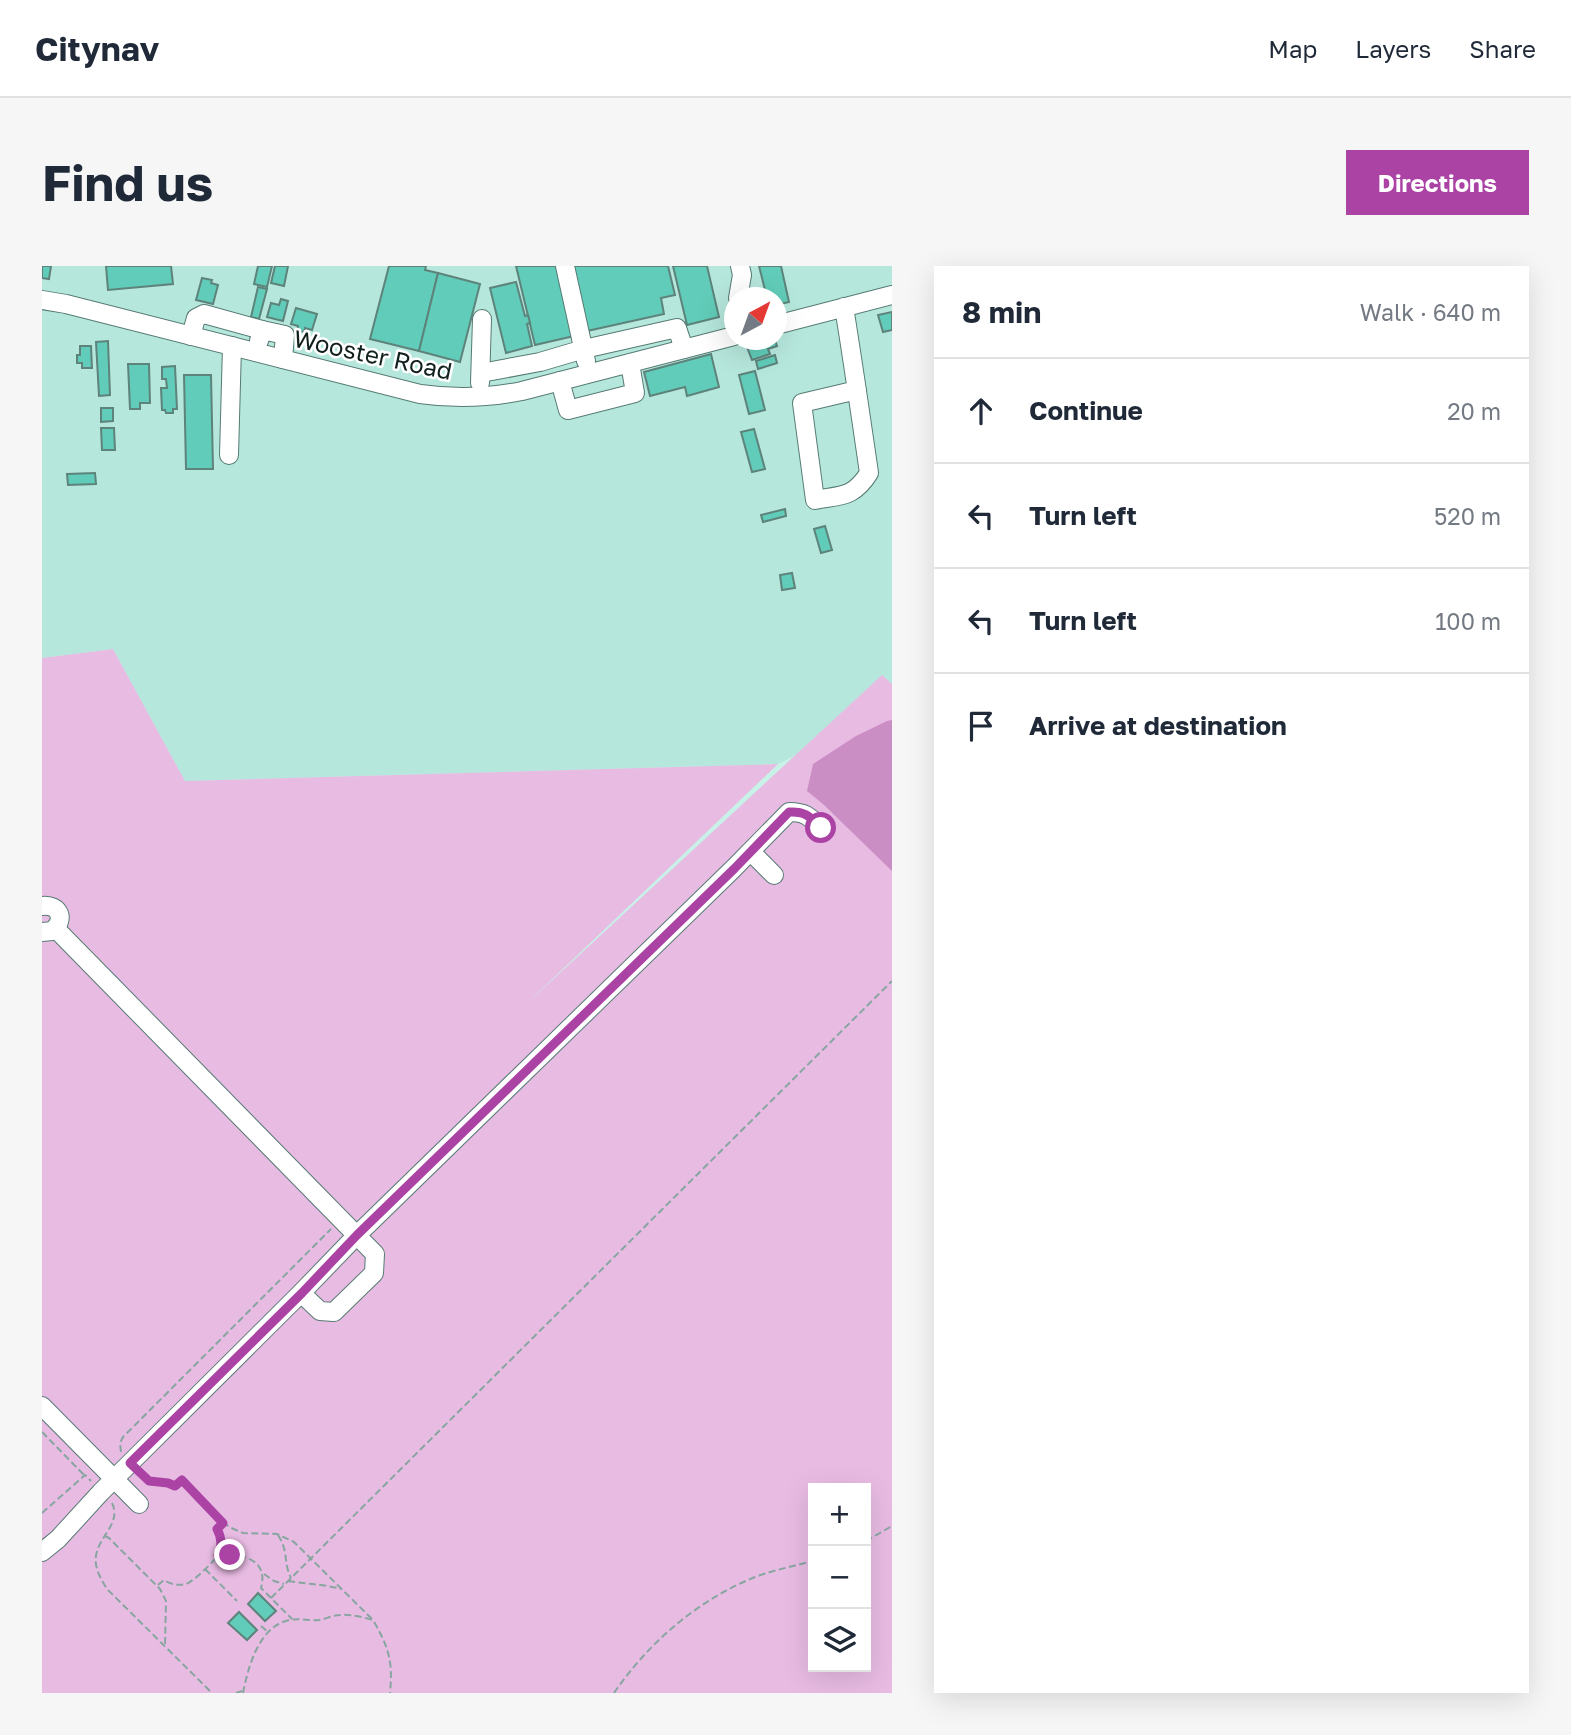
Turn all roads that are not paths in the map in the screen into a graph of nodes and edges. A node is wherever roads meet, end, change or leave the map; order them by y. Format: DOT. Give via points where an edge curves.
graph roads {
  1 [pos="565,266"];
  2 [pos="740,266"];
  3 [pos="740,287"];
  4 [pos="892,295"];
  5 [pos="42,300"];
  6 [pos="844,307"];
  7 [pos="482,319"];
  8 [pos="228,321"];
  9 [pos="787,322"];
  10 [pos="256,328"];
  11 [pos="191,336"];
  12 [pos="724,339"];
  13 [pos="238,348"];
  14 [pos="584,349"];
  15 [pos="684,349"];
  16 [pos="283,359"];
  17 [pos="540,362"];
  18 [pos="630,363"];
  19 [pos="518,367"];
  20 [pos="481,373"];
  21 [pos="588,374"];
  22 [pos="553,383"];
  23 [pos="857,390"];
  24 [pos="522,391"];
  25 [pos="480,397"];
  26 [pos="229,455"];
  27 [pos="821,828"];
  28 [pos="751,852"];
  29 [pos="774,875"];
  30 [pos="42,906"];
  31 [pos="49,931"];
  32 [pos="357,1235"];
  33 [pos="302,1293"];
  34 [pos="42,1406"];
  35 [pos="115,1479"];
  36 [pos="139,1504"];
  37 [pos="42,1552"];
  1 -- 14 [label="street"];
  2 -- 3 [label="street"];
  4 -- 6 [label="street"];
  5 -- 11 [label="street, Wooster Road"];
  6 -- 9 [label="street"];
  6 -- 23 [label="street"];
  7 -- 20 [label="street"];
  8 -- 10 [label="street"];
  8 -- 11 [label="street" via="204,314 196,318"];
  8 -- 13 [label="street"];
  10 -- 13 [label="street"];
  10 -- 16 [label="street" via="285,335"];
  11 -- 13 [label="street, Wooster Road"];
  12 -- 15 [label="street, Wooster Road"];
  13 -- 16 [label="street, Wooster Road"];
  13 -- 26 [label="street"];
  14 -- 15 [label="street" via="677,328"];
  14 -- 17 [label="street"];
  14 -- 21 [label="street"];
  15 -- 18 [label="street, Wooster Road"];
  16 -- 25 [label="street, Wooster Road" via="420,394"];
  17 -- 19 [label="street"];
  17 -- 22 [label="street"];
  18 -- 21 [label="street, Wooster Road"];
  18 -- 22 [label="street" via="635,393 568,410"];
  19 -- 20 [label="street"];
  19 -- 24 [label="street"];
  20 -- 25 [label="street"];
  21 -- 22 [label="street, Wooster Road"];
  22 -- 24 [label="street, Wooster Road"];
  23 -- 23 [label="street" via="869,473 850,494 815,500 802,403"];
  24 -- 25 [label="street, Wooster Road"];
  27 -- 28 [label="street" via="809,816 789,812"];
  28 -- 29 [label="street"];
  28 -- 32 [label="street"];
  30 -- 31 [label="street" via="58,912 60,921"];
  31 -- 32 [label="street"];
  32 -- 33 [label="street"];
  32 -- 33 [label="street" via="375,1254 374,1273 334,1312 320,1311"];
  33 -- 35 [label="street"];
  34 -- 35 [label="street"];
  35 -- 36 [label="street"];
  35 -- 37 [label="street"];
}
